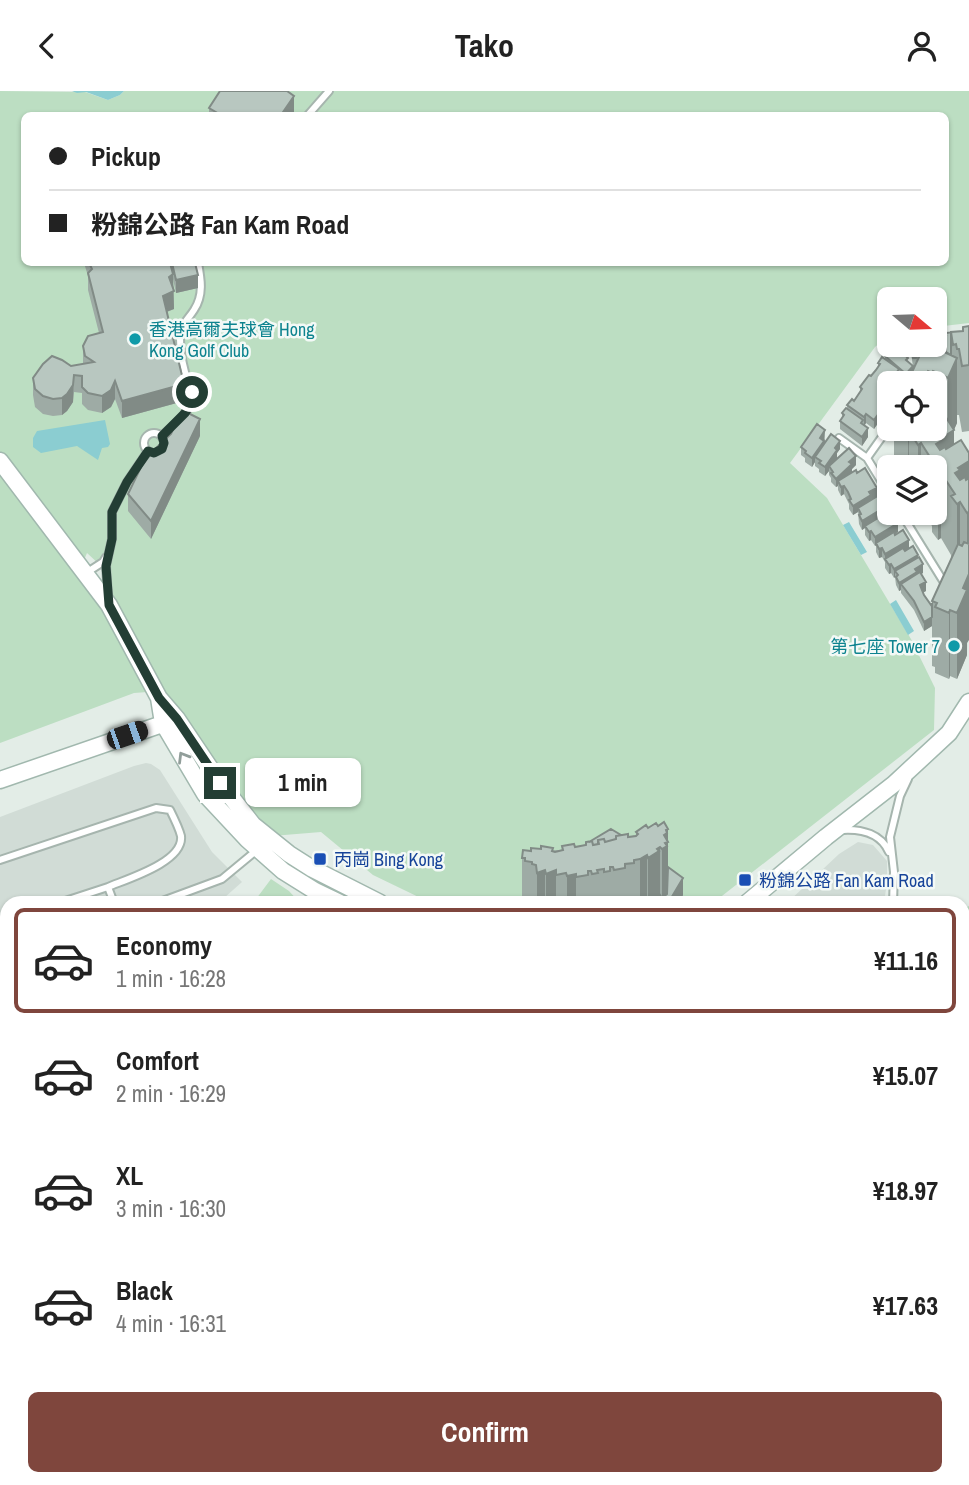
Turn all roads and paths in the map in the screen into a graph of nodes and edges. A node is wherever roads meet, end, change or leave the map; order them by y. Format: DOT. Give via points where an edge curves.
graph roads {
  1 [pos="329,91"];
  2 [pos="311,112"];
  3 [pos="199,266"];
  4 [pos="162,436"];
  5 [pos="839,438"];
  6 [pos="879,441"];
  7 [pos="148,451"];
  8 [pos="867,458"];
  9 [pos="0,461"];
  10 [pos="877,474"];
  11 [pos="908,525"];
  12 [pos="108,553"];
  13 [pos="86,573"];
  14 [pos="949,590"];
  15 [pos="109,605"];
  16 [pos="969,702"];
  17 [pos="170,721"];
  18 [pos="964,721"];
  19 [pos="915,765"];
  20 [pos="0,780"];
  21 [pos="833,831"];
  22 [pos="263,844"];
  23 [pos="892,857"];
  24 [pos="0,860"];
  25 [pos="108,887"];
  26 [pos="80,896"];
  27 [pos="111,896"];
  28 [pos="177,896"];
  29 [pos="325,896"];
  30 [pos="366,896"];
  31 [pos="763,896"];
  32 [pos="893,896"];
  1 -- 2 [label="lane"];
  3 -- 4 [label="lane" via="200,298 180,335 192,392 190,405"];
  4 -- 7 [label="lane" via="162,449"];
  4 -- 7 [label="lane" via="146,436"];
  5 -- 8 [label="lane"];
  6 -- 8 [label="lane"];
  7 -- 12 [label="lane" via="112,512"];
  8 -- 10 [label="lane"];
  9 -- 13 [label="main road"];
  11 -- 14 [label="lane"];
  12 -- 13 [label="lane"];
  12 -- 15 [label="lane"];
  13 -- 15 [label="main road"];
  15 -- 17 [label="main road"];
  16 -- 18 [label="main road"];
  17 -- 20 [label="main road"];
  17 -- 22 [label="main road"];
  18 -- 19 [label="main road"];
  19 -- 21 [label="main road"];
  19 -- 23 [label="lane" via="900,796 890,837"];
  21 -- 23 [label="lane" via="867,832 886,843"];
  21 -- 31 [label="main road"];
  22 -- 28 [label="lane" via="222,879"];
  22 -- 29 [label="main road" via="283,871"];
  22 -- 30 [label="main road"];
  23 -- 32 [label="lane"];
  24 -- 25 [label="lane" via="156,808 170,810 181,838 178,851"];
  25 -- 26 [label="lane"];
  25 -- 27 [label="lane"];
}
